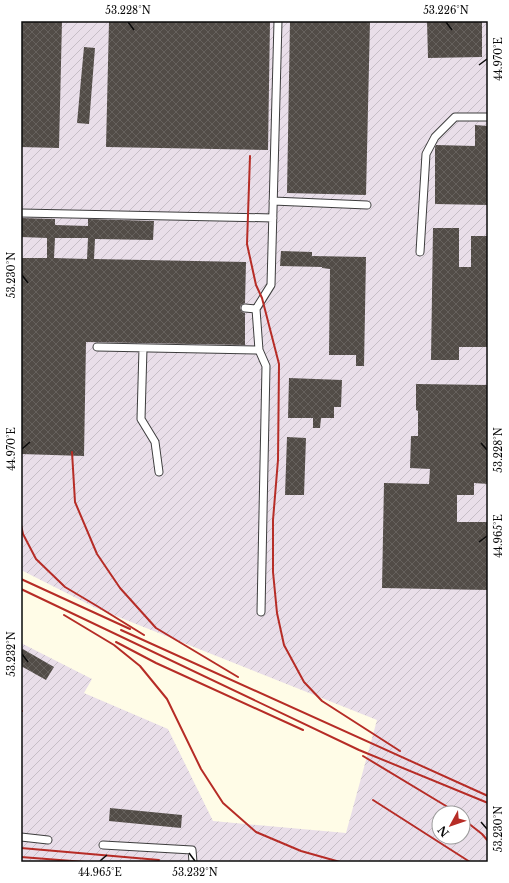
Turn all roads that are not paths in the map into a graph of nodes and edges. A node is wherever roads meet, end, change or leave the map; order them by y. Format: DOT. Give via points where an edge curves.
graph roads {
  1 [pos="278,21"];
  2 [pos="488,117"];
  3 [pos="273,201"];
  4 [pos="367,205"];
  5 [pos="21,213"];
  6 [pos="273,218"];
  7 [pos="420,252"];
  8 [pos="245,308"];
  9 [pos="256,309"];
  10 [pos="97,347"];
  11 [pos="143,348"];
  12 [pos="259,350"];
  13 [pos="159,472"];
  14 [pos="261,612"];
  15 [pos="21,837"];
  16 [pos="48,840"];
  17 [pos="102,845"];
  18 [pos="193,862"];
  1 -- 3 [label="lane"];
  2 -- 7 [label="lane" via="455,117 435,137 426,154"];
  3 -- 4 [label="lane"];
  3 -- 6 [label="lane"];
  5 -- 6 [label="lane"];
  6 -- 9 [label="lane" via="271,285"];
  8 -- 9 [label="lane"];
  9 -- 12 [label="lane"];
  10 -- 11 [label="lane"];
  11 -- 12 [label="lane"];
  11 -- 13 [label="lane" via="141,419 155,442"];
  12 -- 14 [label="lane" via="266,366"];
  15 -- 16 [label="lane"];
  17 -- 18 [label="lane" via="192,850"];
}
